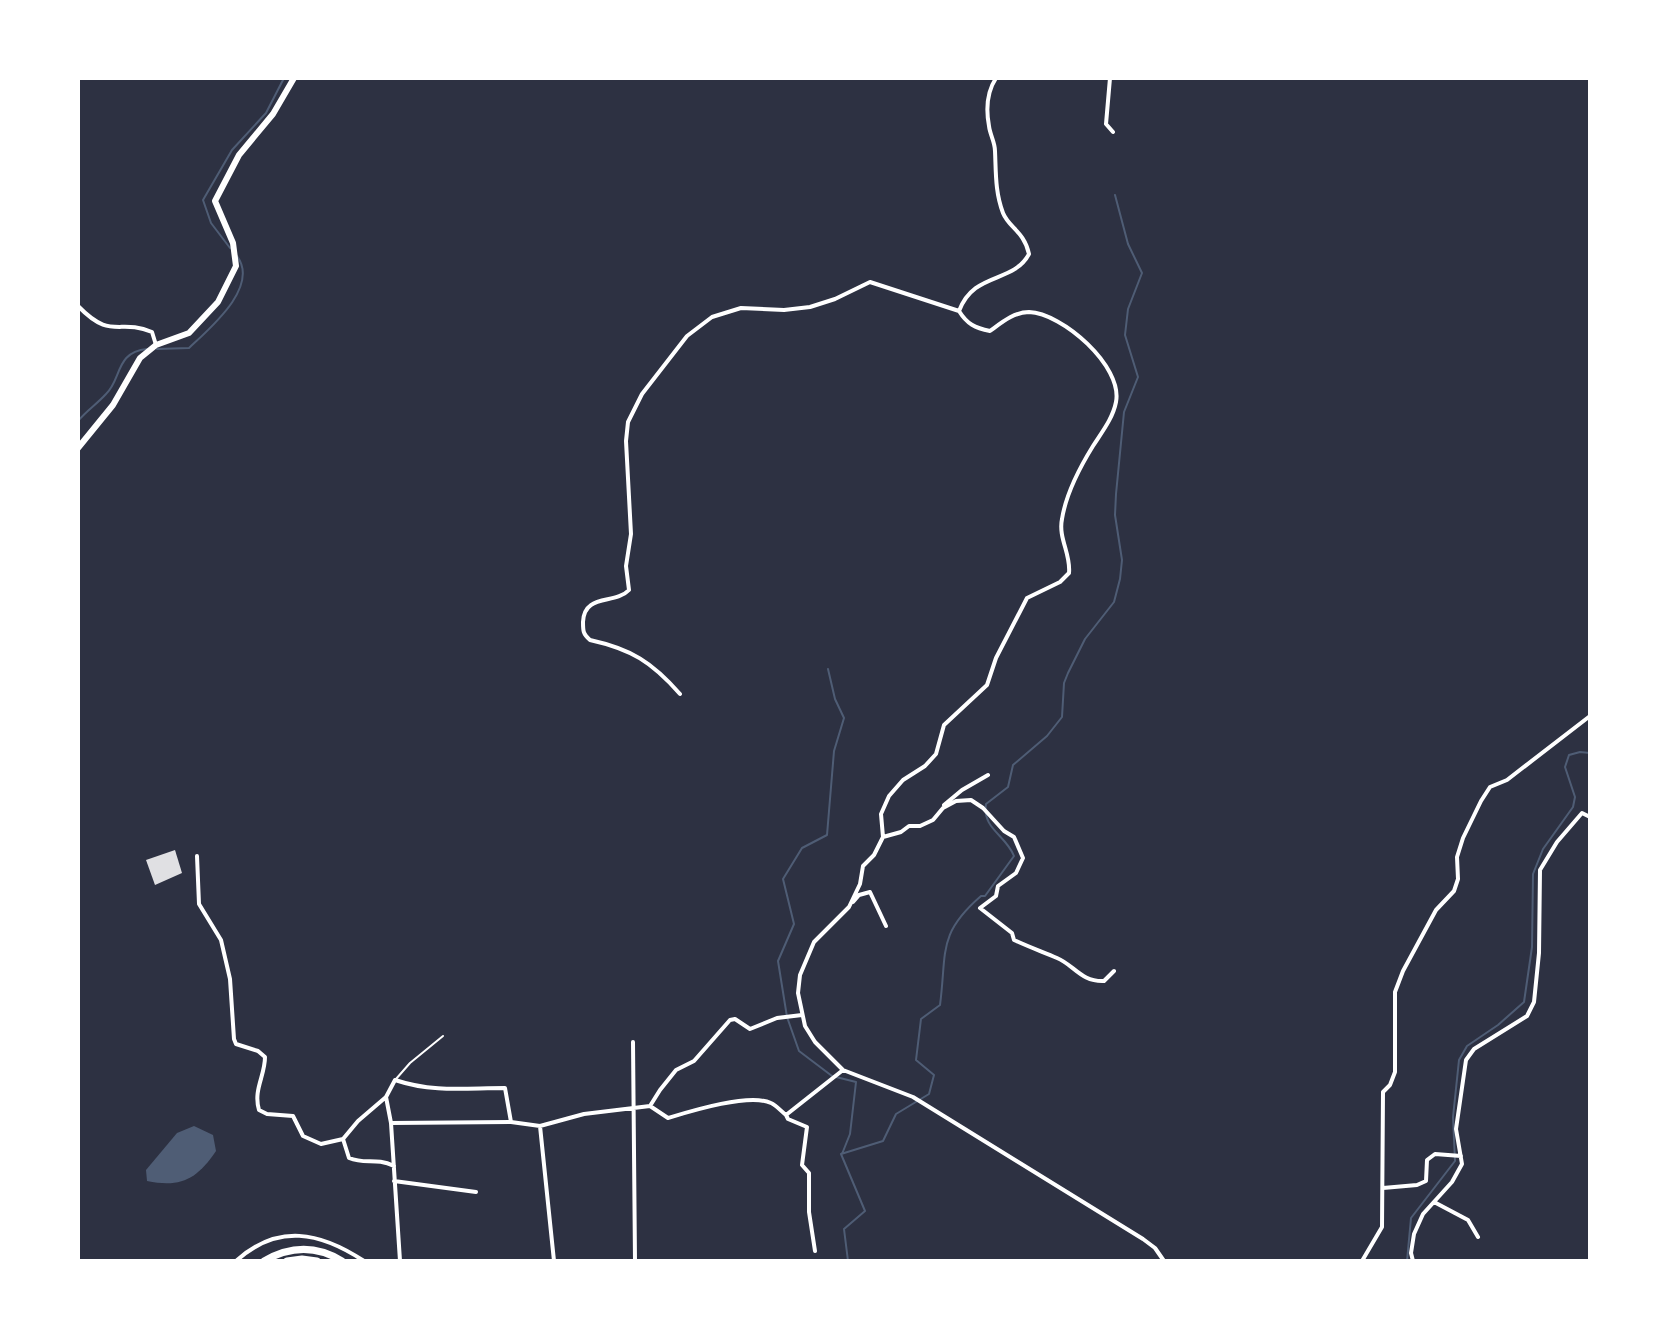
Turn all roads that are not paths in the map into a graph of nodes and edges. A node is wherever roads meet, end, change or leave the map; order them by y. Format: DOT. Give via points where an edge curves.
graph roads {
  1 [pos="294,78"];
  2 [pos="996,78"];
  3 [pos="1110,78"];
  4 [pos="1113,132"];
  5 [pos="78,306"];
  6 [pos="959,311"];
  7 [pos="156,345"];
  8 [pos="78,448"];
  9 [pos="680,694"];
  10 [pos="1590,716"];
  11 [pos="988,775"];
  12 [pos="943,808"];
  13 [pos="1590,817"];
  14 [pos="883,837"];
  15 [pos="197,856"];
  16 [pos="849,907"];
  17 [pos="886,926"];
  18 [pos="1114,971"];
  19 [pos="802,1015"];
  20 [pos="443,1036"];
  21 [pos="633,1042"];
  22 [pos="843,1070"];
  23 [pos="395,1080"];
  24 [pos="386,1097"];
  25 [pos="650,1106"];
  26 [pos="632,1109"];
  27 [pos="786,1115"];
  28 [pos="511,1122"];
  29 [pos="391,1123"];
  30 [pos="540,1126"];
  31 [pos="343,1139"];
  32 [pos="1461,1156"];
  33 [pos="394,1166"];
  34 [pos="394,1181"];
  35 [pos="1382,1188"];
  36 [pos="476,1192"];
  37 [pos="1434,1202"];
  38 [pos="1478,1237"];
  39 [pos="815,1251"];
  40 [pos="236,1261"];
  41 [pos="264,1261"];
  42 [pos="287,1261"];
  43 [pos="317,1261"];
  44 [pos="342,1261"];
  45 [pos="364,1261"];
  46 [pos="400,1261"];
  47 [pos="554,1261"];
  48 [pos="635,1261"];
  49 [pos="1164,1261"];
  50 [pos="1362,1261"];
  51 [pos="1413,1261"];
  1 -- 7 [label="street" via="239,155 215,201 233,243 236,266 218,302 189,333"];
  2 -- 6 [label="street" via="989,89 988,109 996,184 1004,216 1017,228 1029,254 1023,264 964,297"];
  3 -- 4 [label="street" via="1106,124"];
  5 -- 7 [label="street" via="103,326 152,332"];
  6 -- 9 [label="street" via="870,282 810,307 728,311 687,336 642,394 628,422 626,441 629,590 587,607 583,630 590,640 624,648 663,674"];
  6 -- 14 [label="street" via="965,322 990,331 1029,312 1065,326 1101,360 1116,401 1078,474 1062,519 1069,573 1027,598 987,685 944,725 936,754 889,796 881,814"];
  7 -- 8 [label="street" via="140,358 113,405"];
  10 -- 35 [label="street" via="1507,780 1490,787 1457,857 1454,891 1436,910 1395,992 1395,1072 1383,1092"];
  11 -- 12 [label="street"];
  12 -- 14 [label="street" via="933,820"];
  12 -- 18 [label="street" via="971,800 1014,837 1023,858 1016,873 980,908 1014,940 1060,959 1094,982"];
  13 -- 32 [label="street" via="1582,813 1570,825 1540,870 1539,953 1534,1002 1527,1016 1474,1049 1466,1060 1456,1129"];
  14 -- 16 [label="street" via="863,866"];
  15 -- 31 [label="street" via="199,904 221,940 230,979 234,1039 265,1057 256,1099 259,1110 293,1116 303,1136 321,1144"];
  16 -- 17 [label="street" via="870,892"];
  16 -- 19 [label="street" via="814,942 800,975"];
  19 -- 22 [label="street" via="815,1042"];
  19 -- 25 [label="street" via="750,1029 730,1020 694,1061 676,1070"];
  20 -- 23 [label="lane"];
  21 -- 26 [label="street"];
  22 -- 27 [label="street"];
  22 -- 49 [label="street" via="913,1097 1143,1239"];
  23 -- 24 [label="street"];
  23 -- 28 [label="street" via="447,1090 505,1088"];
  24 -- 29 [label="street"];
  24 -- 31 [label="street"];
  25 -- 26 [label="street"];
  25 -- 27 [label="street" via="668,1118 724,1103 771,1102"];
  26 -- 30 [label="street"];
  26 -- 48 [label="street"];
  27 -- 39 [label="street" via="807,1127 802,1165 809,1173"];
  28 -- 29 [label="street"];
  28 -- 30 [label="street"];
  29 -- 33 [label="street"];
  30 -- 47 [label="street"];
  31 -- 33 [label="street" via="349,1158"];
  32 -- 35 [label="street" via="1435,1154 1427,1160 1426,1181"];
  32 -- 37 [label="street" via="1452,1182"];
  33 -- 34 [label="street"];
  34 -- 36 [label="street"];
  34 -- 46 [label="street"];
  35 -- 50 [label="street" via="1382,1227"];
  37 -- 38 [label="street" via="1468,1220"];
  37 -- 51 [label="street" via="1414,1234"];
  40 -- 45 [label="street" via="264,1242 302,1235 327,1240"];
  41 -- 44 [label="main road" via="302,1248"];
  42 -- 43 [label="main road"];
}
